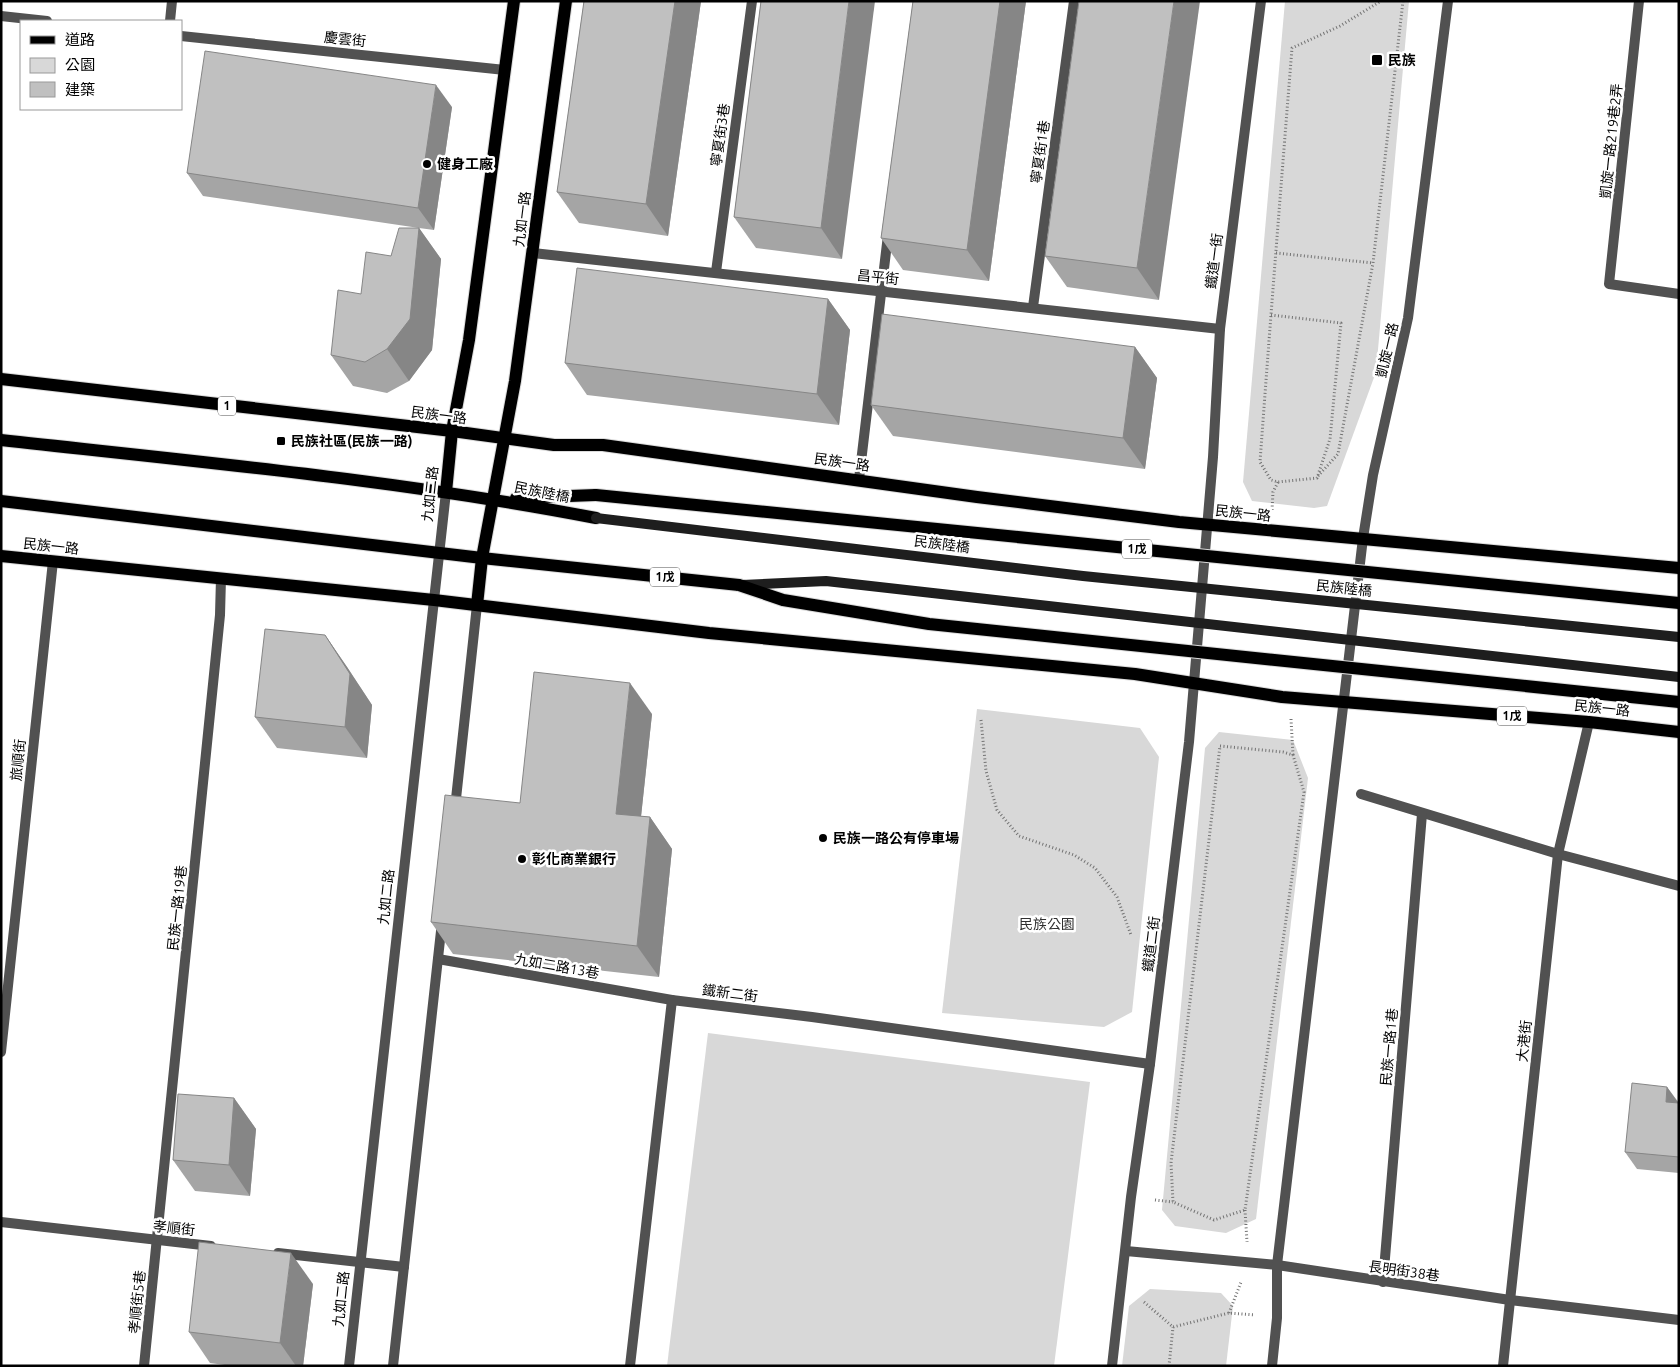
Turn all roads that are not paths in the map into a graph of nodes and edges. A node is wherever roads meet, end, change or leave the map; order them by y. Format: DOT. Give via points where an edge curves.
graph roads {
  1 [pos="172,1"];
  2 [pos="514,1"];
  3 [pos="566,1"];
  4 [pos="752,1"];
  5 [pos="1074,1"];
  6 [pos="1261,1"];
  7 [pos="1448,1"];
  8 [pos="1639,1"];
  9 [pos="1,16"];
  10 [pos="38,20"];
  11 [pos="170,20"];
  12 [pos="182,36"];
  13 [pos="506,70"];
  14 [pos="890,224"];
  15 [pos="533,253"];
  16 [pos="716,272"];
  17 [pos="881,292"];
  18 [pos="1679,294"];
  19 [pos="1033,307"];
  20 [pos="1220,329"];
  21 [pos="1,379"];
  22 [pos="452,431"];
  23 [pos="504,439"];
  24 [pos="1,440"];
  25 [pos="859,479"];
  26 [pos="446,492"];
  27 [pos="493,498"];
  28 [pos="1,501"];
  29 [pos="596,518"];
  30 [pos="1207,525"];
  31 [pos="1363,538"];
  32 [pos="439,553"];
  33 [pos="1,556"];
  34 [pos="482,558"];
  35 [pos="53,561"];
  36 [pos="1679,568"];
  37 [pos="221,578"];
  38 [pos="739,585"];
  39 [pos="434,600"];
  40 [pos="1679,603"];
  41 [pos="477,605"];
  42 [pos="1679,637"];
  43 [pos="1679,677"];
  44 [pos="1194,683"];
  45 [pos="1679,702"];
  46 [pos="1345,703"];
  47 [pos="1588,722"];
  48 [pos="1679,732"];
  49 [pos="1361,794"];
  50 [pos="1422,814"];
  51 [pos="454,816"];
  52 [pos="1558,854"];
  53 [pos="1679,886"];
  54 [pos="443,911"];
  55 [pos="438,959"];
  56 [pos="672,1000"];
  57 [pos="1,1052"];
  58 [pos="1150,1064"];
  59 [pos="1,1222"];
  60 [pos="157,1240"];
  61 [pos="225,1248"];
  62 [pos="1126,1250"];
  63 [pos="264,1252"];
  64 [pos="360,1262"];
  65 [pos="1277,1265"];
  66 [pos="404,1267"];
  67 [pos="1383,1282"];
  68 [pos="1510,1300"];
  69 [pos="1679,1320"];
  70 [pos="144,1366"];
  71 [pos="349,1366"];
  72 [pos="393,1366"];
  73 [pos="630,1366"];
  74 [pos="1112,1366"];
  75 [pos="1272,1366"];
  76 [pos="1503,1366"];
  1 -- 11 [label="street"];
  2 -- 13 [label="main road"];
  3 -- 15 [label="main road, 九如一路"];
  4 -- 16 [label="street, 寧夏街3巷"];
  5 -- 19 [label="street, 寧夏街1巷"];
  6 -- 20 [label="street, 鐵道一街"];
  7 -- 31 [label="street, 凱旋一路" via="1408,318 1373,475"];
  8 -- 18 [label="street, 凱旋一路219巷2弄" via="1610,284"];
  9 -- 10 [label="street"];
  12 -- 13 [label="street, 慶雲街"];
  13 -- 22 [label="main road" via="467,348"];
  14 -- 17 [label="street"];
  15 -- 16 [label="street, 昌平街"];
  15 -- 23 [label="main road, 九如一路"];
  16 -- 17 [label="street, 昌平街"];
  17 -- 19 [label="street, 昌平街"];
  17 -- 25 [label="street"];
  19 -- 20 [label="street, 昌平街"];
  20 -- 30 [label="street, 鐵道一街"];
  21 -- 22 [label="main road, 民族一路 / 1"];
  22 -- 23 [label="main road, 民族一路 / 1"];
  22 -- 26 [label="main road, 九如二路"];
  23 -- 25 [label="main road, 民族一路" via="554,445 603,445"];
  23 -- 27 [label="main road"];
  24 -- 26 [label="main road"];
  25 -- 30 [label="main road, 民族一路"];
  26 -- 27 [label="main road, 1戊"];
  26 -- 32 [label="street, 九如二路"];
  27 -- 29 [label="main road, 民族陸橋"];
  27 -- 34 [label="main road"];
  27 -- 40 [label="main road, 民族陸橋 / 1戊, bridge" via="596,495"];
  28 -- 32 [label="main road"];
  29 -- 42 [label="main road, 民族陸橋, bridge" via="1083,576"];
  30 -- 31 [label="main road, 民族一路"];
  30 -- 44 [label="street, 鐵道二街"];
  31 -- 36 [label="main road, 民族一路"];
  31 -- 46 [label="street, 凱旋一路"];
  32 -- 34 [label="main road"];
  32 -- 39 [label="street, 九如二路"];
  33 -- 35 [label="main road, 民族一路"];
  34 -- 38 [label="main road, 1戊"];
  34 -- 41 [label="main road"];
  35 -- 37 [label="main road, 民族一路"];
  35 -- 57 [label="street, 旅順街"];
  37 -- 39 [label="main road, 民族一路"];
  37 -- 60 [label="street, 民族一路19巷" via="220,615"];
  38 -- 43 [label="main road, bridge" via="826,581"];
  38 -- 45 [label="main road, 1戊, bridge" via="783,600 929,624"];
  39 -- 41 [label="main road, 民族一路"];
  39 -- 64 [label="street, 九如二路"];
  41 -- 44 [label="main road, 民族一路 / 1戊" via="709,633 942,654"];
  41 -- 51 [label="street"];
  44 -- 46 [label="main road, 民族一路 / 1戊"];
  44 -- 58 [label="street, 鐵道二街"];
  46 -- 47 [label="main road, 民族一路 / 1戊"];
  46 -- 65 [label="street"];
  47 -- 48 [label="main road, 民族一路 / 1戊"];
  47 -- 52 [label="street, 大港街"];
  49 -- 50 [label="street"];
  50 -- 52 [label="street"];
  50 -- 67 [label="street, 民族一路1巷"];
  52 -- 53 [label="street"];
  52 -- 68 [label="street, 大港街"];
  54 -- 55 [label="street"];
  55 -- 56 [label="street, 九如二路13巷"];
  55 -- 66 [label="street"];
  56 -- 58 [label="street, 鐵新二街"];
  56 -- 73 [label="street"];
  58 -- 62 [label="street, 鐵道二街"];
  59 -- 60 [label="street, 孝順街"];
  60 -- 61 [label="street, 孝順街"];
  60 -- 70 [label="street, 孝順街5巷"];
  62 -- 65 [label="street, 長明街38巷"];
  62 -- 74 [label="street, 鐵道二街"];
  63 -- 64 [label="street"];
  64 -- 66 [label="street"];
  64 -- 71 [label="street, 九如二路"];
  65 -- 67 [label="street, 長明街38巷"];
  65 -- 75 [label="street" via="1277,1318"];
  66 -- 72 [label="street"];
  67 -- 68 [label="street, 長明街38巷"];
  68 -- 69 [label="street, 長明街38巷"];
  68 -- 76 [label="street, 大港街"];
}
